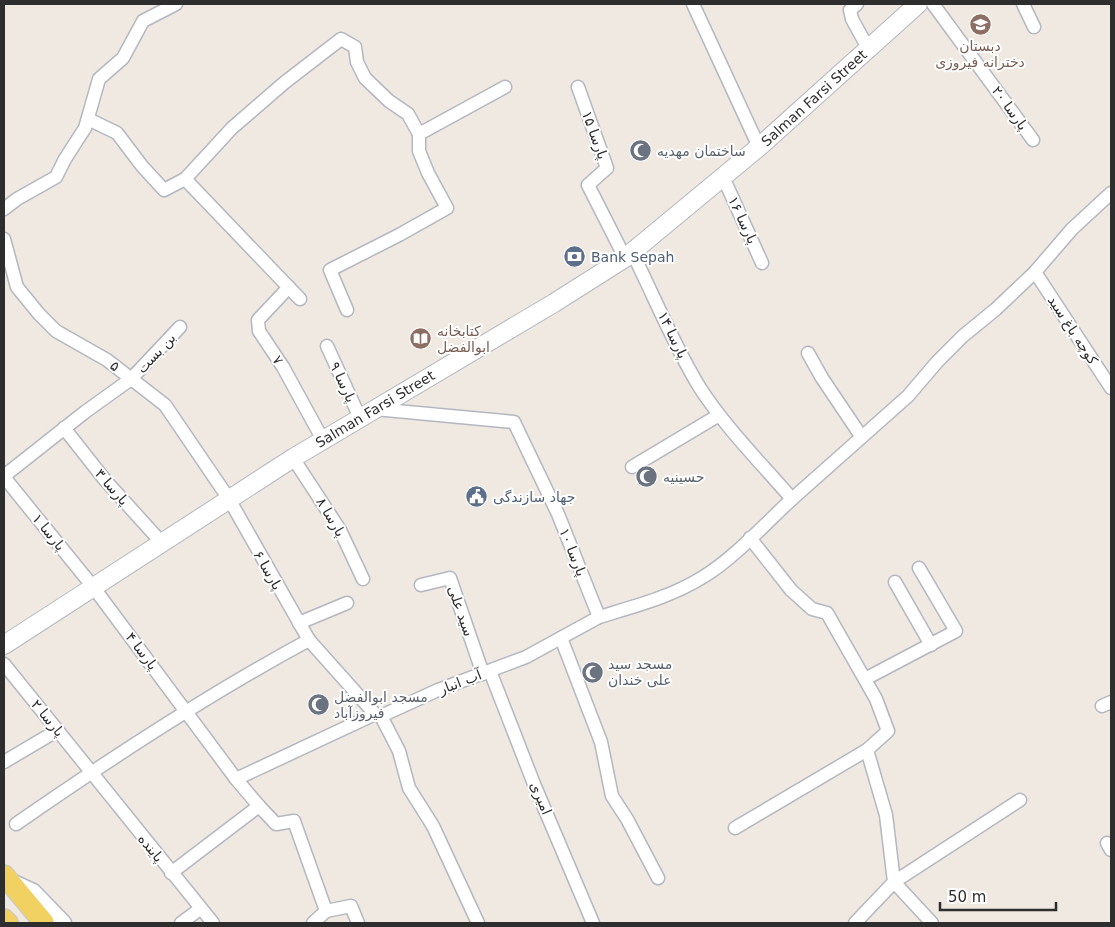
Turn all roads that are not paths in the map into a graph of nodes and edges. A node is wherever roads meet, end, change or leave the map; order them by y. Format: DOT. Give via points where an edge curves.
graph roads {
  1 [pos="176,4"];
  2 [pos="693,4"];
  3 [pos="918,4"];
  4 [pos="933,4"];
  5 [pos="1023,4"];
  6 [pos="853,7"];
  7 [pos="1034,28"];
  8 [pos="869,50"];
  9 [pos="506,87"];
  10 [pos="578,87"];
  11 [pos="88,119"];
  12 [pos="419,134"];
  13 [pos="1033,140"];
  14 [pos="759,147"];
  15 [pos="723,177"];
  16 [pos="185,179"];
  17 [pos="1111,193"];
  18 [pos="4,209"];
  19 [pos="4,239"];
  20 [pos="629,255"];
  21 [pos="762,263"];
  22 [pos="1035,272"];
  23 [pos="289,287"];
  24 [pos="300,298"];
  25 [pos="347,310"];
  26 [pos="180,327"];
  27 [pos="326,346"];
  28 [pos="808,353"];
  29 [pos="131,379"];
  30 [pos="1111,388"];
  31 [pos="368,413"];
  32 [pos="719,415"];
  33 [pos="64,428"];
  34 [pos="862,436"];
  35 [pos="323,440"];
  36 [pos="294,458"];
  37 [pos="632,467"];
  38 [pos="4,476"];
  39 [pos="229,499"];
  40 [pos="792,499"];
  41 [pos="750,538"];
  42 [pos="162,543"];
  43 [pos="919,568"];
  44 [pos="363,579"];
  45 [pos="895,582"];
  46 [pos="421,585"];
  47 [pos="94,588"];
  48 [pos="347,604"];
  49 [pos="599,617"];
  50 [pos="299,623"];
  51 [pos="561,638"];
  52 [pos="309,640"];
  53 [pos="4,645"];
  54 [pos="931,645"];
  55 [pos="4,664"];
  56 [pos="486,672"];
  57 [pos="865,679"];
  58 [pos="188,713"];
  59 [pos="378,715"];
  60 [pos="58,730"];
  61 [pos="867,750"];
  62 [pos="4,762"];
  63 [pos="91,772"];
  64 [pos="236,779"];
  65 [pos="1020,800"];
  66 [pos="259,806"];
  67 [pos="16,824"];
  68 [pos="735,828"];
  69 [pos="171,873"];
  70 [pos="6,878"];
  71 [pos="658,878"];
  72 [pos="894,882"];
  73 [pos="200,909"];
  74 [pos="326,912"];
  75 [pos="4,919"];
  76 [pos="8,923"];
  77 [pos="44,923"];
  78 [pos="63,923"];
  79 [pos="181,923"];
  80 [pos="213,923"];
  81 [pos="313,923"];
  82 [pos="358,923"];
  83 [pos="478,923"];
  84 [pos="593,923"];
  85 [pos="855,923"];
  86 [pos="932,923"];
  1 -- 11 [label="street" via="143,21 123,58 98,79"];
  2 -- 14 [label="street"];
  3 -- 8 [label="main road, Salman Farsi Street"];
  4 -- 13 [label="street, پارسا ۲۰"];
  5 -- 7 [label="street"];
  6 -- 8 [label="street" via="852,19"];
  8 -- 14 [label="main road, Salman Farsi Street"];
  9 -- 12 [label="street"];
  10 -- 20 [label="street, پارسا ۱۵" via="607,168 588,185"];
  11 -- 16 [label="street" via="118,133 164,190"];
  11 -- 18 [label="street" via="56,177"];
  12 -- 16 [label="street" via="408,114 365,78 357,62 355,47 341,39 232,128"];
  12 -- 25 [label="street" via="419,151 447,208 330,270"];
  14 -- 15 [label="main road, Salman Farsi Street"];
  15 -- 20 [label="main road, Salman Farsi Street"];
  15 -- 21 [label="street, پارسا ۱۶"];
  16 -- 23 [label="street"];
  17 -- 22 [label="street" via="1072,229"];
  19 -- 29 [label="street, ۵" via="17,287 39,314 56,331 106,360"];
  20 -- 31 [label="main road, Salman Farsi Street"];
  20 -- 32 [label="street, پارسا ۱۴" via="678,348"];
  22 -- 30 [label="street, کوچه باغ سید"];
  22 -- 34 [label="street" via="963,336 908,396"];
  23 -- 24 [label="street"];
  23 -- 35 [label="street, ۷" via="258,320 259,332 283,367"];
  26 -- 29 [label="street, بن بست"];
  27 -- 31 [label="street, پارسا ۹"];
  28 -- 34 [label="street"];
  29 -- 33 [label="street, بن بست"];
  29 -- 39 [label="street, ۵" via="165,405"];
  31 -- 35 [label="main road, Salman Farsi Street"];
  31 -- 49 [label="street, پارسا ۱۰" via="514,422 558,514"];
  32 -- 37 [label="street"];
  32 -- 40 [label="street, پارسا ۱۴"];
  33 -- 38 [label="street, بن بست"];
  33 -- 42 [label="street, پارسا ۳" via="105,480"];
  34 -- 40 [label="street"];
  35 -- 36 [label="main road, Salman Farsi Street"];
  36 -- 39 [label="main road, Salman Farsi Street"];
  36 -- 44 [label="street, پارسا ۸" via="340,530"];
  38 -- 47 [label="street, پارسا ۱"];
  39 -- 42 [label="main road, Salman Farsi Street"];
  39 -- 50 [label="street, پارسا ۶"];
  40 -- 41 [label="street"];
  41 -- 49 [label="street" via="704,577 673,593"];
  41 -- 57 [label="street" via="791,590 812,609 828,613"];
  42 -- 47 [label="main road, Salman Farsi Street"];
  43 -- 54 [label="street" via="956,631"];
  45 -- 54 [label="street"];
  46 -- 56 [label="street, سید علی" via="450,578"];
  47 -- 53 [label="main road, Salman Farsi Street"];
  47 -- 58 [label="street, پارسا ۴"];
  48 -- 50 [label="street"];
  49 -- 51 [label="street"];
  50 -- 52 [label="street, پارسا ۶"];
  51 -- 56 [label="street" via="526,657"];
  51 -- 71 [label="street" via="601,742 612,796"];
  52 -- 58 [label="street" via="252,671"];
  52 -- 59 [label="street, پارسا ۶"];
  54 -- 57 [label="street"];
  55 -- 60 [label="street, پارسا ۲"];
  56 -- 59 [label="street, آب انبار"];
  56 -- 84 [label="street, امیری"];
  57 -- 61 [label="street" via="888,731"];
  58 -- 63 [label="street" via="147,735"];
  58 -- 64 [label="street, پارسا ۴"];
  59 -- 64 [label="street, آب انبار"];
  59 -- 83 [label="street, پارسا ۶" via="399,751 409,788 434,826"];
  60 -- 62 [label="street"];
  60 -- 63 [label="street, پارسا ۲"];
  61 -- 68 [label="street"];
  61 -- 72 [label="street" via="886,815"];
  63 -- 67 [label="street"];
  63 -- 69 [label="street, پاینده"];
  64 -- 66 [label="street, پارسا ۴"];
  65 -- 72 [label="street"];
  66 -- 69 [label="street"];
  66 -- 74 [label="street, پارسا ۴" via="276,824 294,822"];
  69 -- 73 [label="street, پاینده"];
  70 -- 77 [label="main road"];
  70 -- 78 [label="street" via="34,892"];
  72 -- 85 [label="street"];
  72 -- 86 [label="street"];
  73 -- 79 [label="street"];
  73 -- 80 [label="street, پاینده"];
  74 -- 81 [label="street"];
  74 -- 82 [label="street" via="352,906"];
  75 -- 76 [label="main road"];
}
